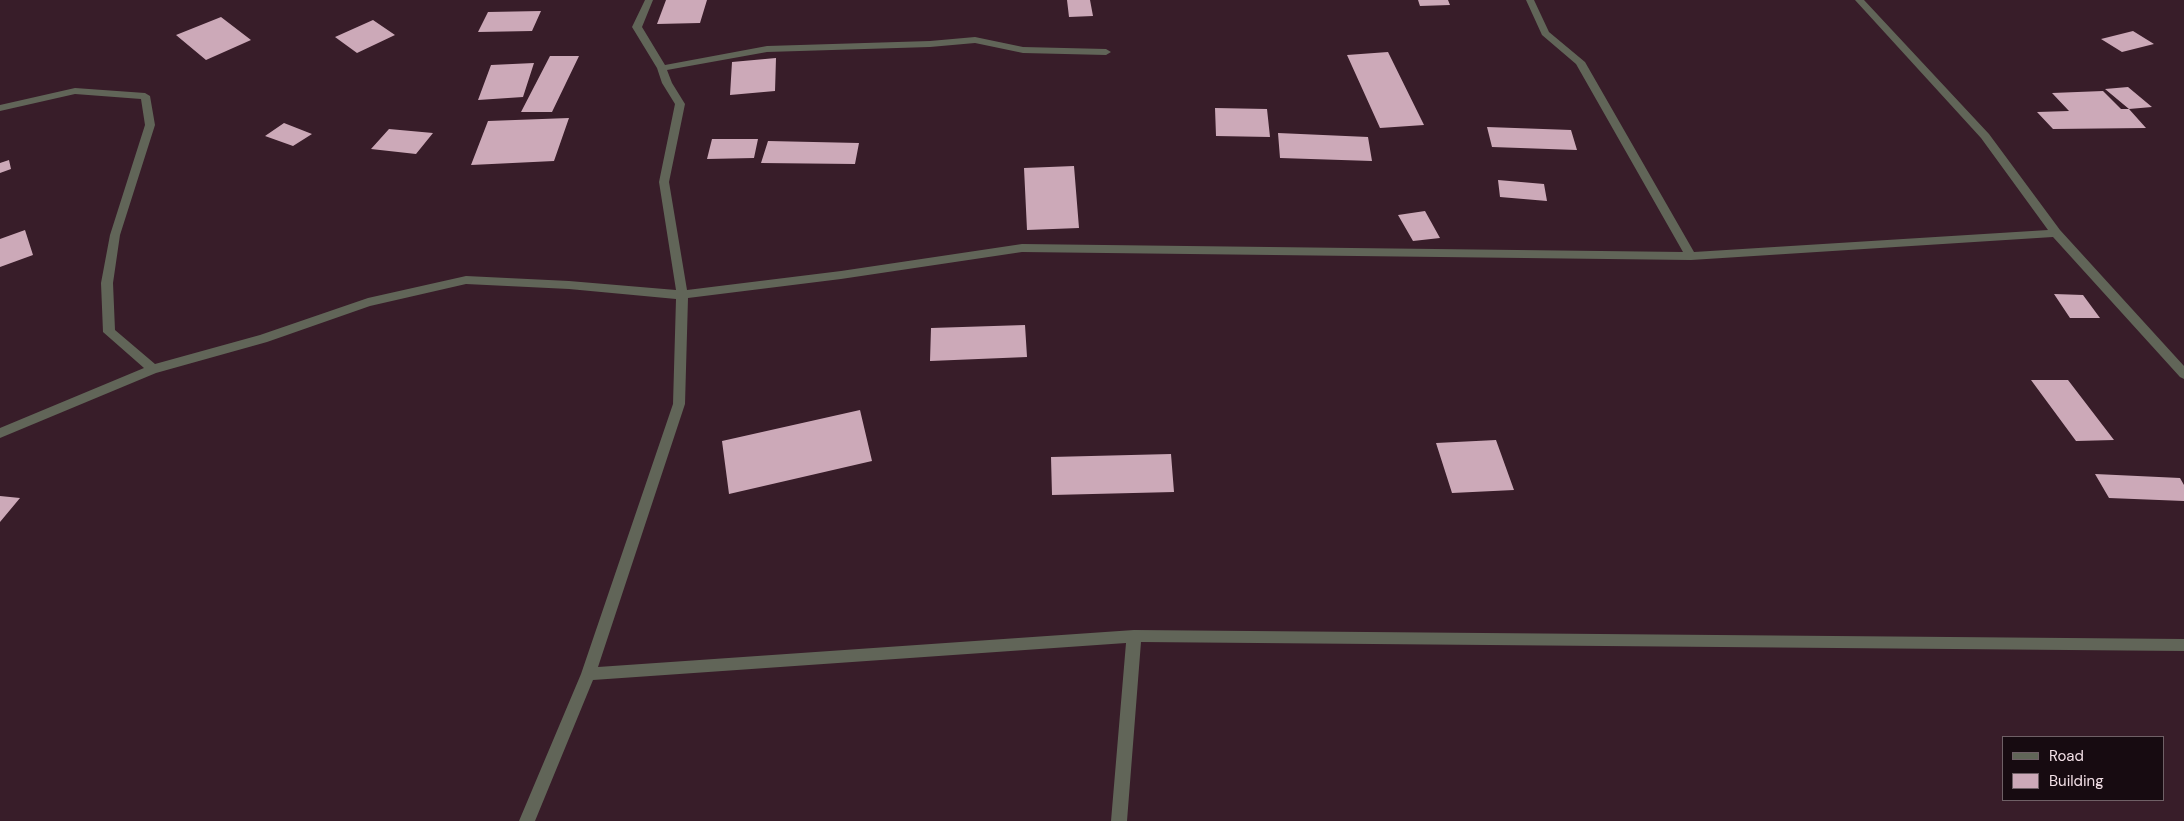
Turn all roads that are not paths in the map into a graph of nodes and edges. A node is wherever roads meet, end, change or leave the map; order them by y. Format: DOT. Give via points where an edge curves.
graph roads {
  1 [pos="649,0"];
  2 [pos="1530,0"];
  3 [pos="1859,0"];
  4 [pos="1106,52"];
  5 [pos="662,68"];
  6 [pos="0,108"];
  7 [pos="2056,233"];
  8 [pos="1690,256"];
  9 [pos="682,295"];
  10 [pos="153,369"];
  11 [pos="2184,374"];
  12 [pos="0,433"];
  13 [pos="1134,636"];
  14 [pos="2184,645"];
  15 [pos="588,674"];
  16 [pos="527,821"];
  17 [pos="1119,821"];
  1 -- 5 [label="street" via="637,27"];
  2 -- 8 [label="street" via="1545,33 1580,62"];
  3 -- 7 [label="street" via="1985,136"];
  4 -- 5 [label="street" via="1023,50 975,40 767,49"];
  5 -- 9 [label="street" via="667,84 680,104 664,182"];
  6 -- 10 [label="street" via="75,91 145,96 150,125 115,235 108,292 109,332"];
  7 -- 8 [label="street"];
  7 -- 11 [label="street"];
  8 -- 9 [label="street" via="1022,248"];
  9 -- 10 [label="street" via="466,280 368,302 263,339"];
  9 -- 15 [label="street" via="679,404"];
  10 -- 12 [label="street"];
  13 -- 14 [label="street"];
  13 -- 15 [label="street"];
  13 -- 17 [label="street"];
  15 -- 16 [label="street"];
}
